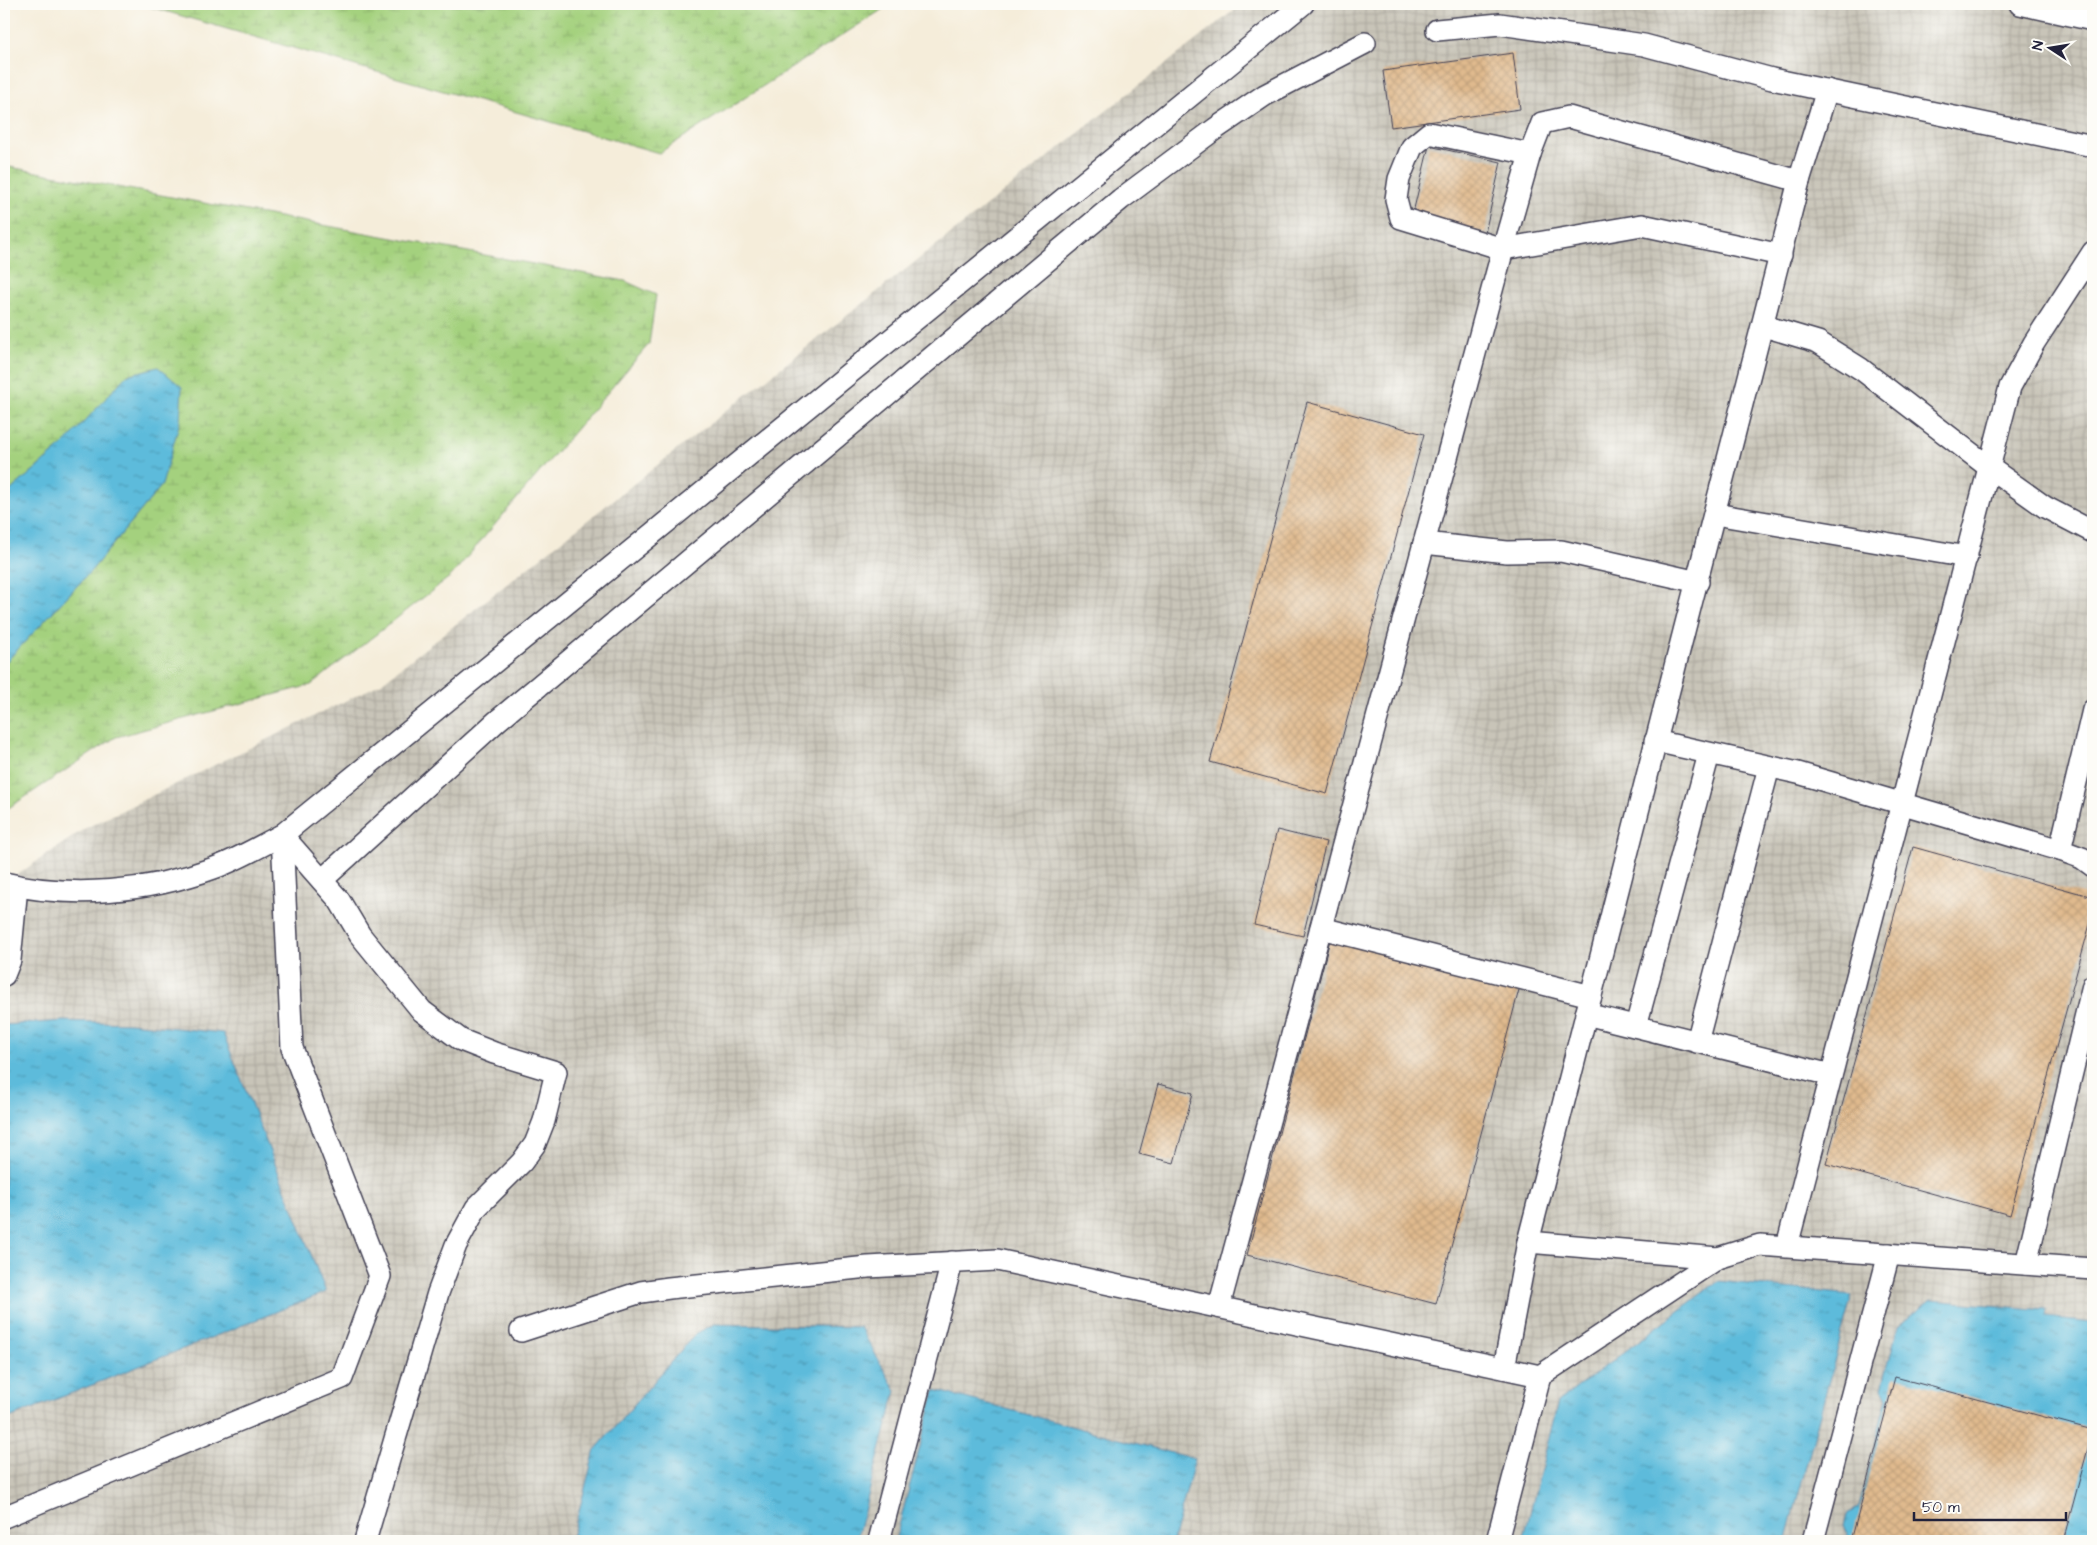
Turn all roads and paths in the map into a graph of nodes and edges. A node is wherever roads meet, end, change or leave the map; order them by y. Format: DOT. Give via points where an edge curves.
graph roads {
  1 [pos="1303,4"];
  2 [pos="2020,4"];
  3 [pos="2093,20"];
  4 [pos="1437,30"];
  5 [pos="1365,42"];
  6 [pos="1827,90"];
  7 [pos="2093,146"];
  8 [pos="1530,154"];
  9 [pos="1799,181"];
  10 [pos="1504,249"];
  11 [pos="2093,252"];
  12 [pos="1781,255"];
  13 [pos="1764,326"];
  14 [pos="1990,468"];
  15 [pos="1715,514"];
  16 [pos="2093,532"];
  17 [pos="1424,543"];
  18 [pos="1967,557"];
  19 [pos="1698,582"];
  20 [pos="2093,710"];
  21 [pos="1655,741"];
  22 [pos="1709,754"];
  23 [pos="1769,767"];
  24 [pos="1902,803"];
  25 [pos="282,836"];
  26 [pos="2060,850"];
  27 [pos="2093,866"];
  28 [pos="322,880"];
  29 [pos="11,885"];
  30 [pos="1321,928"];
  31 [pos="4,975"];
  32 [pos="2093,985"];
  33 [pos="1589,1005"];
  34 [pos="2090,1013"];
  35 [pos="1636,1026"];
  36 [pos="1697,1042"];
  37 [pos="1831,1075"];
  38 [pos="1528,1242"];
  39 [pos="1787,1246"];
  40 [pos="1889,1254"];
  41 [pos="1718,1258"];
  42 [pos="952,1262"];
  43 [pos="2026,1264"];
  44 [pos="2093,1268"];
  45 [pos="1219,1307"];
  46 [pos="521,1331"];
  47 [pos="1504,1368"];
  48 [pos="1540,1376"];
  49 [pos="4,1517"];
  50 [pos="366,1541"];
  51 [pos="878,1541"];
  52 [pos="1497,1541"];
  53 [pos="1813,1541"];
  1 -- 25 [label="street"];
  2 -- 3 [label="street"];
  4 -- 6 [label="street" via="1500,24 1625,42"];
  5 -- 28 [label="street" via="1265,95 1121,199 497,721"];
  6 -- 7 [label="street"];
  6 -- 9 [label="street"];
  8 -- 9 [label="street" via="1542,123 1569,117"];
  8 -- 10 [label="street"];
  8 -- 10 [label="street" via="1429,133 1412,147 1399,179 1396,199 1401,218"];
  9 -- 12 [label="street"];
  10 -- 12 [label="street" via="1642,225"];
  10 -- 17 [label="street"];
  11 -- 14 [label="street" via="2034,343 2010,387"];
  12 -- 13 [label="street"];
  13 -- 14 [label="street" via="1818,342 1861,370"];
  13 -- 15 [label="street"];
  14 -- 16 [label="street" via="2045,507"];
  14 -- 18 [label="street"];
  15 -- 18 [label="street"];
  15 -- 19 [label="street"];
  17 -- 19 [label="street" via="1507,552 1561,551"];
  17 -- 30 [label="street"];
  18 -- 24 [label="street"];
  19 -- 21 [label="street"];
  20 -- 26 [label="street"];
  21 -- 22 [label="street"];
  21 -- 33 [label="street"];
  22 -- 23 [label="street"];
  22 -- 35 [label="street"];
  23 -- 24 [label="street"];
  23 -- 36 [label="street"];
  24 -- 26 [label="street"];
  24 -- 37 [label="street"];
  25 -- 28 [label="street"];
  25 -- 29 [label="street" via="214,868 138,887 92,892"];
  25 -- 49 [label="street" via="292,1048 380,1276 342,1378"];
  26 -- 27 [label="street"];
  28 -- 50 [label="street" via="360,935 422,1011 461,1040 556,1072 535,1144 522,1162 476,1208 456,1245 438,1293"];
  29 -- 31 [label="street" via="10,960"];
  30 -- 33 [label="street"];
  30 -- 45 [label="street"];
  32 -- 34 [label="street"];
  33 -- 35 [label="street"];
  33 -- 38 [label="street"];
  34 -- 43 [label="street"];
  35 -- 36 [label="street"];
  36 -- 37 [label="street"];
  37 -- 39 [label="street"];
  38 -- 41 [label="street"];
  38 -- 47 [label="street"];
  39 -- 40 [label="street"];
  39 -- 41 [label="street" via="1760,1244"];
  40 -- 43 [label="street"];
  40 -- 53 [label="street"];
  41 -- 48 [label="street"];
  42 -- 45 [label="street" via="997,1260"];
  42 -- 46 [label="street" via="868,1267 641,1292"];
  42 -- 51 [label="street"];
  43 -- 44 [label="street"];
  45 -- 47 [label="street"];
  47 -- 48 [label="street"];
  48 -- 52 [label="street"];
}
